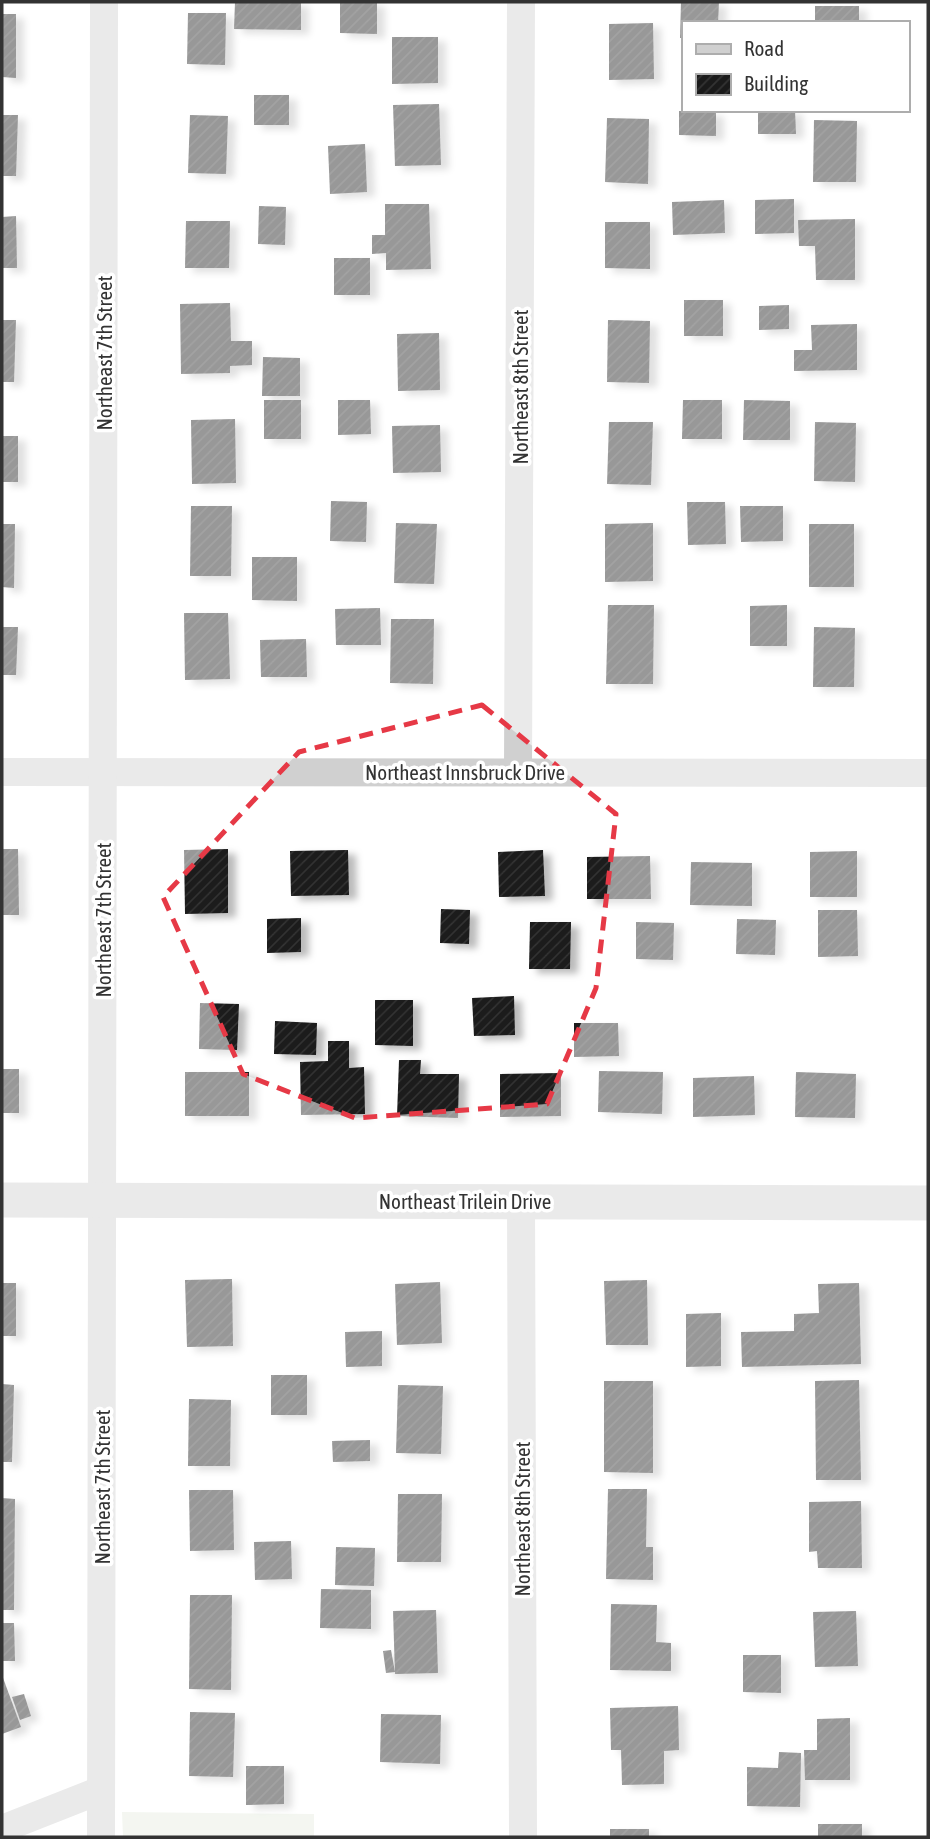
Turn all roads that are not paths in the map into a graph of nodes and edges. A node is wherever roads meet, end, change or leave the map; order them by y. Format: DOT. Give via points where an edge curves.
graph roads {
  1 [pos="104,2"];
  2 [pos="522,2"];
  3 [pos="518,771"];
  4 [pos="2,772"];
  5 [pos="103,772"];
  6 [pos="928,773"];
  7 [pos="2,1200"];
  8 [pos="103,1200"];
  9 [pos="521,1201"];
  10 [pos="928,1203"];
  11 [pos="101,1790"];
  12 [pos="2,1829"];
  13 [pos="101,1837"];
  14 [pos="523,1837"];
  1 -- 5 [label="street, Northeast 7th Street"];
  2 -- 3 [label="street, Northeast 8th Street"];
  3 -- 5 [label="street, Northeast Innsbruck Drive"];
  3 -- 6 [label="street, Northeast Innsbruck Drive"];
  4 -- 5 [label="street, Northeast Innsbruck Drive"];
  5 -- 8 [label="street, Northeast 7th Street"];
  7 -- 8 [label="street, Northeast Trilein Drive"];
  8 -- 9 [label="street, Northeast Trilein Drive"];
  8 -- 11 [label="street, Northeast 7th Street"];
  9 -- 10 [label="street, Northeast Trilein Drive"];
  9 -- 14 [label="street, Northeast 8th Street"];
  11 -- 12 [label="street"];
  11 -- 13 [label="street, Northeast 7th Street"];
}
